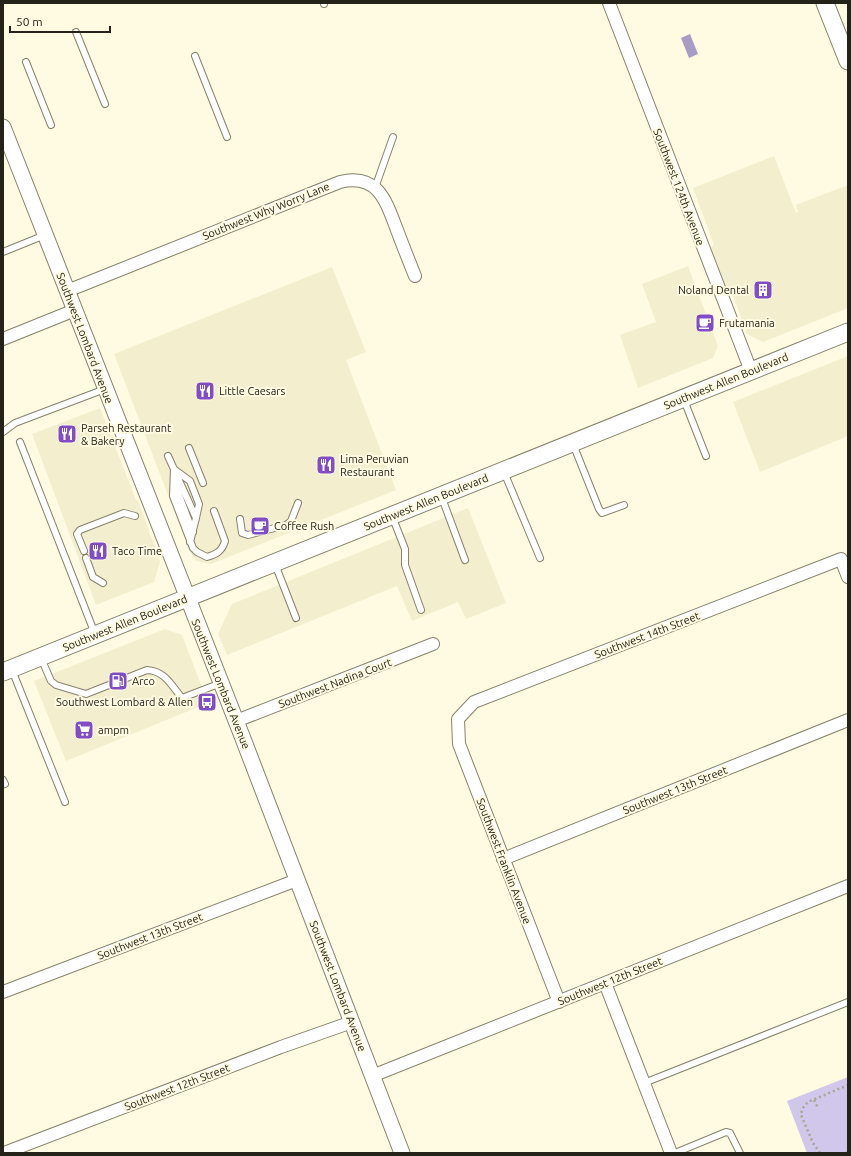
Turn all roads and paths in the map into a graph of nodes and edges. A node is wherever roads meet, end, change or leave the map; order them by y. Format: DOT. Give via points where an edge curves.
graph roads {
  1 [pos="608,3"];
  2 [pos="825,3"];
  3 [pos="76,32"];
  4 [pos="195,56"];
  5 [pos="848,61"];
  6 [pos="26,62"];
  7 [pos="105,104"];
  8 [pos="51,125"];
  9 [pos="3,127"];
  10 [pos="227,137"];
  11 [pos="393,137"];
  12 [pos="6,147"];
  13 [pos="375,188"];
  14 [pos="45,235"];
  15 [pos="3,252"];
  16 [pos="415,276"];
  17 [pos="67,291"];
  18 [pos="75,310"];
  19 [pos="848,332"];
  20 [pos="3,339"];
  21 [pos="751,371"];
  22 [pos="105,389"];
  23 [pos="683,398"];
  24 [pos="3,432"];
  25 [pos="20,442"];
  26 [pos="573,443"];
  27 [pos="189,448"];
  28 [pos="168,456"];
  29 [pos="706,456"];
  30 [pos="174,469"];
  31 [pos="503,471"];
  32 [pos="173,481"];
  33 [pos="203,483"];
  34 [pos="441,496"];
  35 [pos="298,503"];
  36 [pos="624,505"];
  37 [pos="214,511"];
  38 [pos="135,516"];
  39 [pos="392,516"];
  40 [pos="240,519"];
  41 [pos="193,532"];
  42 [pos="190,542"];
  43 [pos="84,551"];
  44 [pos="86,558"];
  45 [pos="540,558"];
  46 [pos="465,560"];
  47 [pos="274,563"];
  48 [pos="848,577"];
  49 [pos="103,583"];
  50 [pos="187,598"];
  51 [pos="421,610"];
  52 [pos="296,618"];
  53 [pos="95,635"];
  54 [pos="433,644"];
  55 [pos="41,657"];
  56 [pos="7,671"];
  57 [pos="221,683"];
  58 [pos="458,719"];
  59 [pos="848,720"];
  60 [pos="236,721"];
  61 [pos="66,802"];
  62 [pos="503,859"];
  63 [pos="297,880"];
  64 [pos="848,886"];
  65 [pos="605,983"];
  66 [pos="3,992"];
  67 [pos="559,1002"];
  68 [pos="848,1002"];
  69 [pos="352,1022"];
  70 [pos="372,1076"];
  71 [pos="644,1083"];
  72 [pos="848,1085"];
  73 [pos="814,1100"];
  74 [pos="818,1108"];
  75 [pos="4,1153"];
  76 [pos="402,1153"];
  77 [pos="670,1153"];
  78 [pos="675,1153"];
  79 [pos="740,1153"];
  80 [pos="820,1153"];
  1 -- 21 [label="street, Southwest 124th Avenue"];
  2 -- 5 [label="main road"];
  3 -- 7 [label="lane"];
  4 -- 10 [label="lane"];
  6 -- 8 [label="lane"];
  9 -- 12 [label="street, Southwest Lombard Avenue"];
  11 -- 13 [label="lane"];
  12 -- 14 [label="street, Southwest Lombard Avenue"];
  13 -- 16 [label="street, Southwest Why Worry Lane" via="386,200"];
  13 -- 17 [label="street, Southwest Why Worry Lane" via="360,180 340,182"];
  14 -- 15 [label="lane"];
  14 -- 17 [label="street, Southwest Lombard Avenue"];
  17 -- 18 [label="street, Southwest Lombard Avenue"];
  18 -- 20 [label="street"];
  18 -- 22 [label="street, Southwest Lombard Avenue"];
  19 -- 21 [label="main road, Southwest Allen Boulevard"];
  21 -- 23 [label="main road, Southwest Allen Boulevard"];
  22 -- 24 [label="lane" via="15,423"];
  22 -- 50 [label="street, Southwest Lombard Avenue"];
  23 -- 26 [label="main road, Southwest Allen Boulevard"];
  23 -- 29 [label="lane"];
  25 -- 53 [label="lane"];
  26 -- 31 [label="main road, Southwest Allen Boulevard"];
  26 -- 36 [label="lane" via="602,513"];
  27 -- 33 [label="lane"];
  28 -- 30 [label="lane"];
  30 -- 32 [label="lane"];
  30 -- 41 [label="lane" via="196,518"];
  31 -- 34 [label="main road, Southwest Allen Boulevard"];
  31 -- 45 [label="lane"];
  32 -- 41 [label="lane"];
  32 -- 42 [label="lane" via="172,496"];
  34 -- 39 [label="main road, Southwest Allen Boulevard"];
  34 -- 46 [label="lane"];
  35 -- 40 [label="lane" via="291,521 286,525 248,535 242,533"];
  37 -- 42 [label="lane" via="224,536 224,546 221,550 207,557 197,552"];
  38 -- 43 [label="lane" via="124,513 80,530 77,534"];
  39 -- 47 [label="main road, Southwest Allen Boulevard"];
  39 -- 51 [label="lane" via="405,551 406,565"];
  41 -- 42 [label="lane"];
  44 -- 49 [label="lane" via="93,577"];
  47 -- 50 [label="main road, Southwest Allen Boulevard"];
  47 -- 52 [label="lane"];
  48 -- 58 [label="street, Southwest 14th Street" via="841,559 474,702"];
  50 -- 53 [label="main road, Southwest Allen Boulevard"];
  50 -- 57 [label="street, Southwest Lombard Avenue"];
  53 -- 55 [label="main road, Southwest Allen Boulevard"];
  54 -- 60 [label="street, Southwest Nadina Court"];
  55 -- 56 [label="main road, Southwest Allen Boulevard"];
  55 -- 57 [label="lane" via="51,681 56,685 86,694 147,670 163,674 182,698"];
  56 -- 61 [label="lane"];
  57 -- 60 [label="street, Southwest Lombard Avenue"];
  58 -- 62 [label="street, Southwest Franklin Avenue" via="459,744"];
  59 -- 62 [label="street, Southwest 13th Street"];
  60 -- 63 [label="street, Southwest Lombard Avenue"];
  62 -- 67 [label="street, Southwest Franklin Avenue"];
  63 -- 66 [label="street, Southwest 13th Street"];
  63 -- 69 [label="street, Southwest Lombard Avenue"];
  64 -- 65 [label="street, Southwest 12th Street"];
  65 -- 67 [label="street, Southwest 12th Street"];
  65 -- 71 [label="street"];
  67 -- 70 [label="street, Southwest 12th Street"];
  68 -- 71 [label="lane"];
  69 -- 70 [label="street, Southwest Lombard Avenue"];
  69 -- 75 [label="street, Southwest 12th Street"];
  70 -- 76 [label="street, Southwest Lombard Avenue"];
  71 -- 77 [label="street"];
  72 -- 73 [label="path"];
  73 -- 74 [label="path"];
  73 -- 80 [label="path" via="808,1102 801,1115"];
  78 -- 79 [label="lane" via="726,1132 733,1135"];
}
